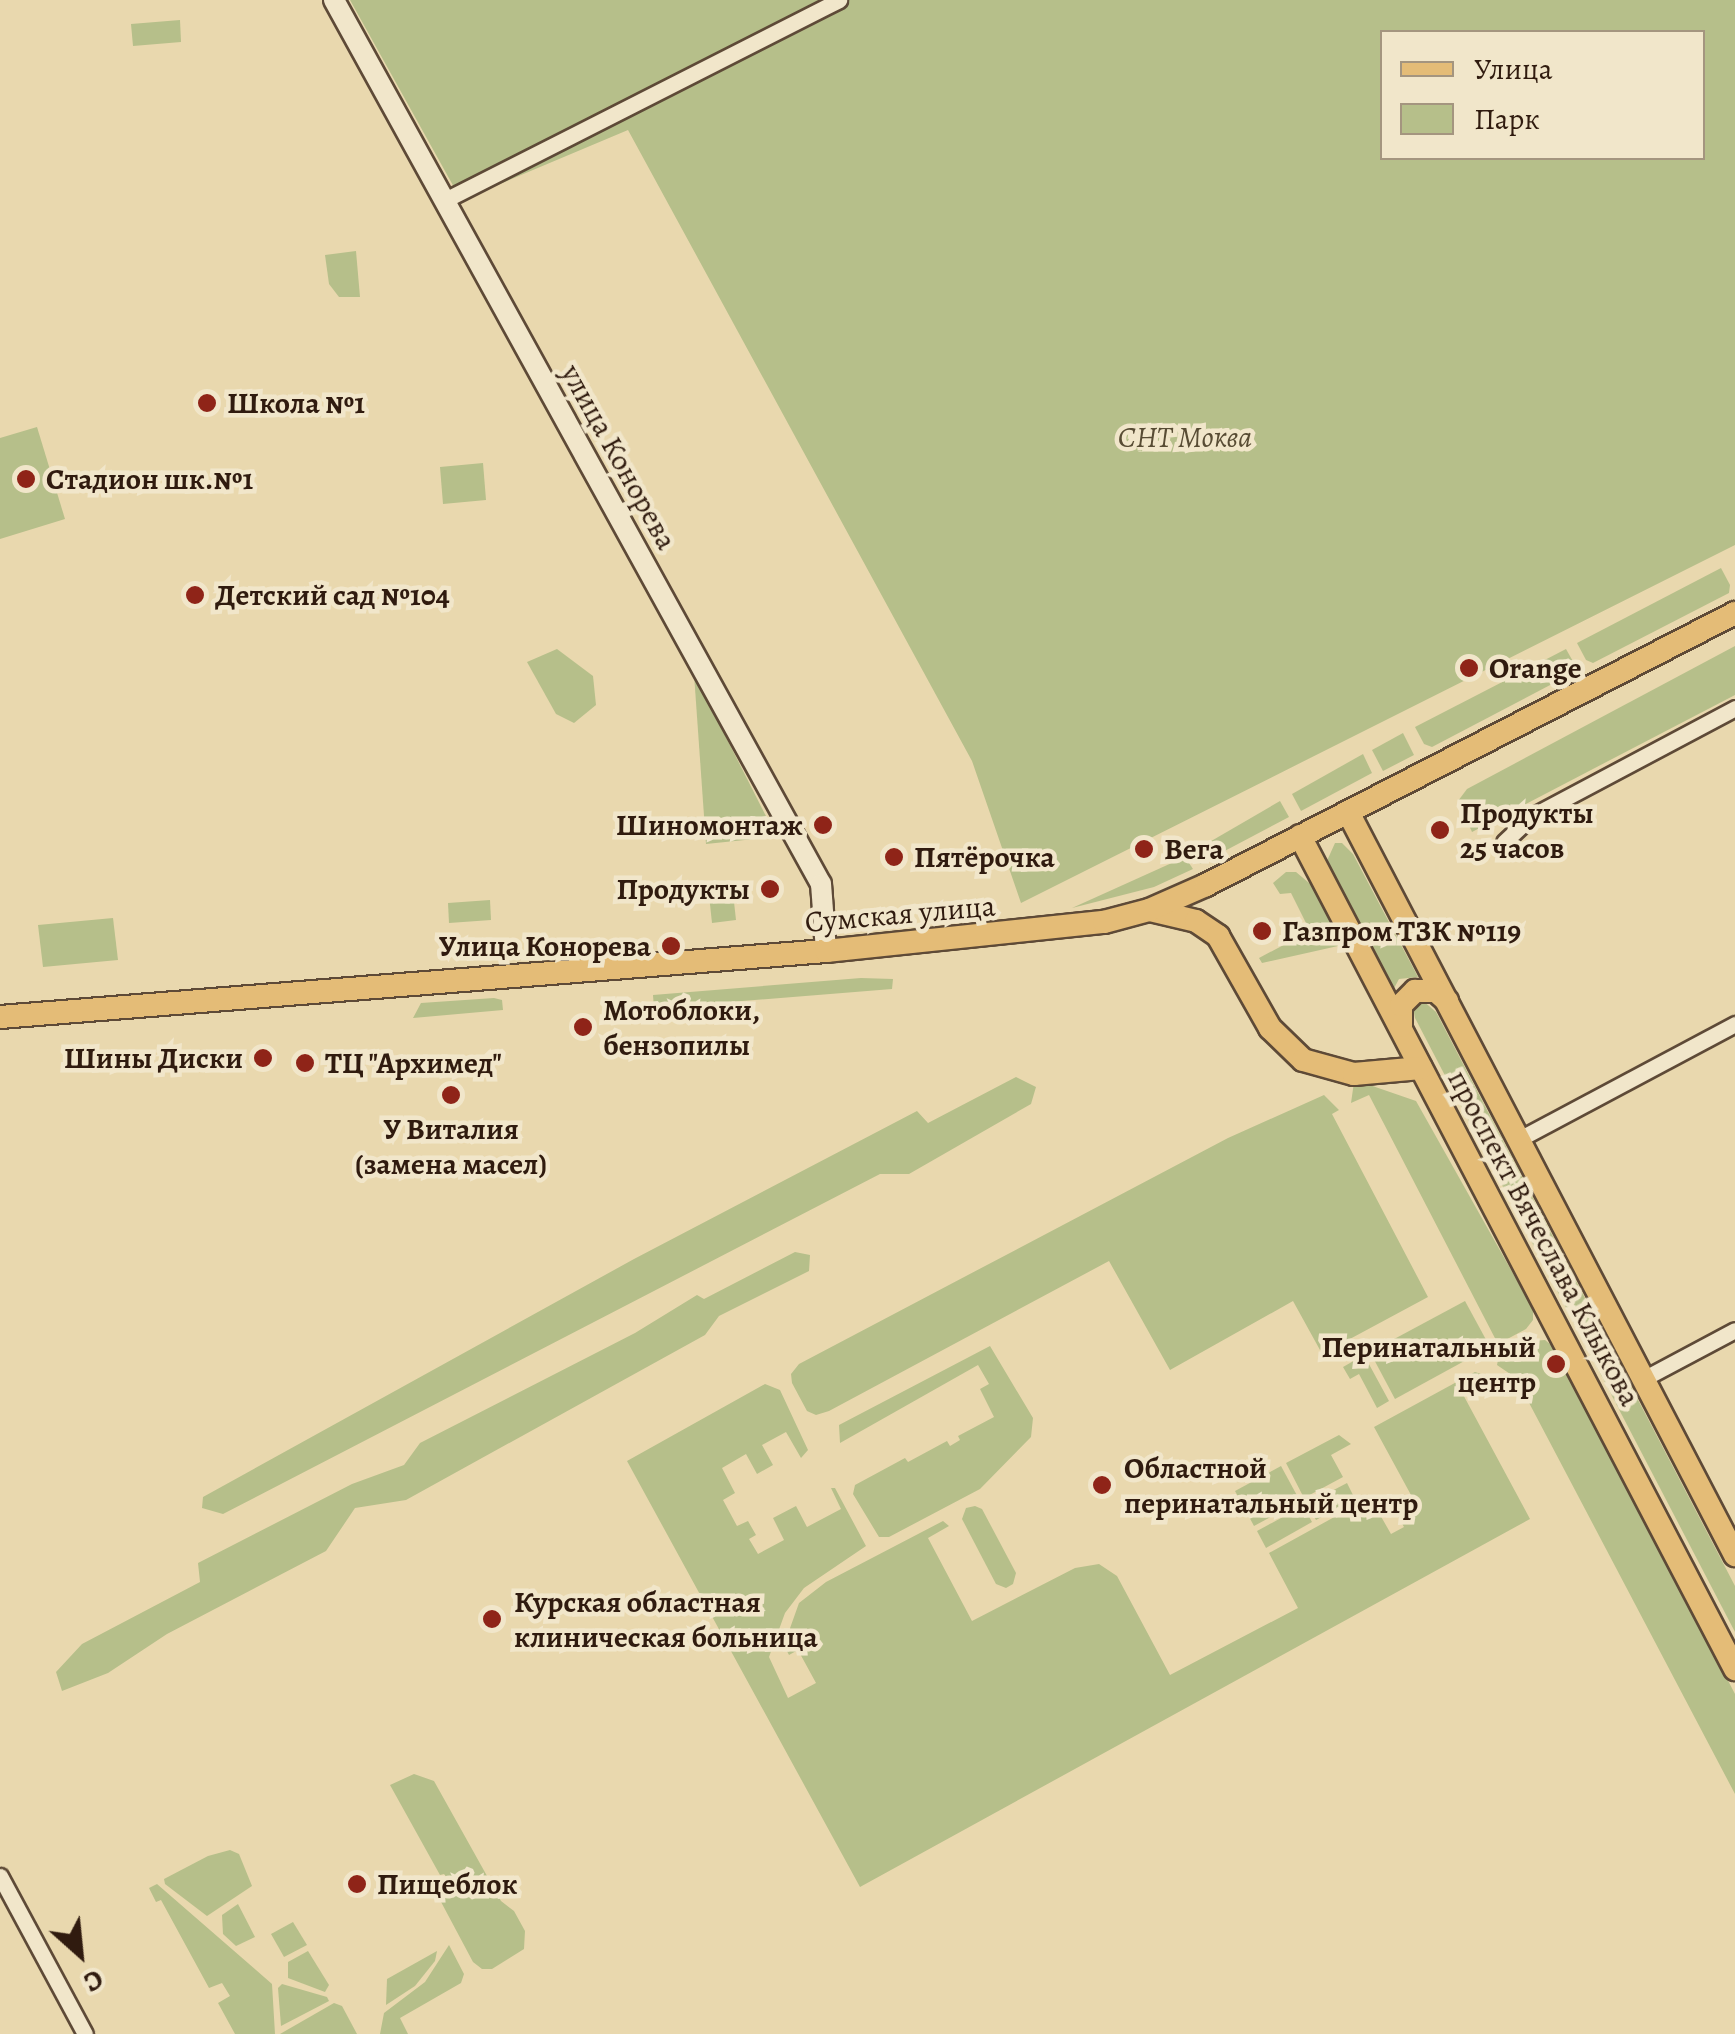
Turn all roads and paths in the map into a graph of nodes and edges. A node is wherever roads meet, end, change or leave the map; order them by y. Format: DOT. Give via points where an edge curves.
graph roads {
  1 [pos="334,0"];
  2 [pos="839,0"];
  3 [pos="445,200"];
  4 [pos="1735,613"];
  5 [pos="1735,708"];
  6 [pos="1348,812"];
  7 [pos="1300,836"];
  8 [pos="1504,842"];
  9 [pos="1149,910"];
  10 [pos="826,952"];
  11 [pos="1447,1002"];
  12 [pos="0,1016"];
  13 [pos="1735,1024"];
  14 [pos="1402,1030"];
  15 [pos="1422,1068"];
  16 [pos="1519,1140"];
  17 [pos="1735,1330"];
  18 [pos="1643,1379"];
  19 [pos="1735,1555"];
  20 [pos="1735,1669"];
  21 [pos="0,1876"];
  22 [pos="86,2034"];
  1 -- 3 [label="street, улица Конорева"];
  2 -- 3 [label="street"];
  3 -- 10 [label="street, улица Конорева" via="821,884"];
  4 -- 6 [label="main road, Сумская улица"];
  5 -- 8 [label="street" via="1532,816"];
  6 -- 7 [label="main road, Сумская улица"];
  6 -- 11 [label="main road, проспект Вячеслава Клыкова"];
  7 -- 9 [label="main road, Сумская улица"];
  7 -- 14 [label="main road, проспект Вячеслава Клыкова"];
  9 -- 10 [label="main road, Сумская улица" via="1065,929"];
  9 -- 15 [label="main road" via="1196,921 1218,936 1270,1028 1304,1060 1354,1074"];
  10 -- 12 [label="main road, Сумская улица"];
  11 -- 14 [label="main road" via="1436,991 1415,991 1401,1005"];
  11 -- 16 [label="main road, проспект Вячеслава Клыкова"];
  13 -- 16 [label="street"];
  14 -- 15 [label="main road, проспект Вячеслава Клыкова"];
  15 -- 20 [label="main road, проспект Вячеслава Клыкова"];
  16 -- 18 [label="main road, проспект Вячеслава Клыкова"];
  17 -- 18 [label="street"];
  18 -- 19 [label="main road, проспект Вячеслава Клыкова"];
  21 -- 22 [label="street"];
}
